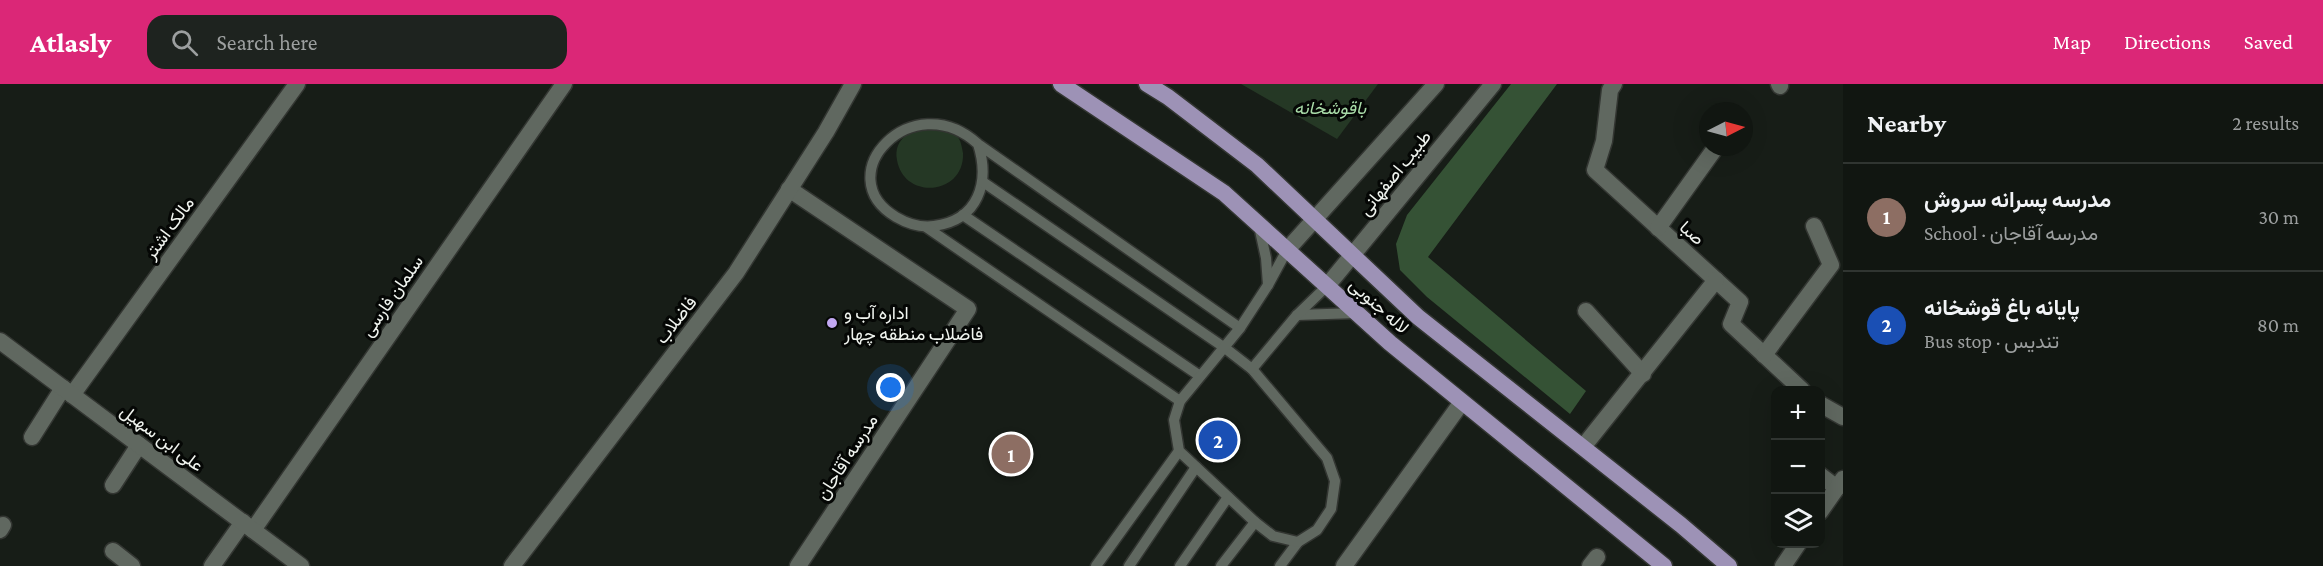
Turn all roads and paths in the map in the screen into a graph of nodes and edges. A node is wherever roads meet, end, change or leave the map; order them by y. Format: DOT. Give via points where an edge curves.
graph roads {
  1 [pos="297,84"];
  2 [pos="564,84"];
  3 [pos="853,84"];
  4 [pos="1061,84"];
  5 [pos="1147,84"];
  6 [pos="1436,84"];
  7 [pos="1493,84"];
  8 [pos="1614,84"];
  9 [pos="978,144"];
  10 [pos="1710,156"];
  11 [pos="983,182"];
  12 [pos="789,189"];
  13 [pos="963,215"];
  14 [pos="1315,220"];
  15 [pos="1258,223"];
  16 [pos="1814,226"];
  17 [pos="927,227"];
  18 [pos="1658,228"];
  19 [pos="1287,250"];
  20 [pos="1354,255"];
  21 [pos="1716,280"];
  22 [pos="1268,285"];
  23 [pos="1327,286"];
  24 [pos="1586,311"];
  25 [pos="1357,313"];
  26 [pos="1297,315"];
  27 [pos="1240,328"];
  28 [pos="0,341"];
  29 [pos="1225,348"];
  30 [pos="1764,355"];
  31 [pos="1252,369"];
  32 [pos="1643,374"];
  33 [pos="1200,376"];
  34 [pos="1798,386"];
  35 [pos="67,391"];
  36 [pos="1180,401"];
  37 [pos="1462,402"];
  38 [pos="1825,406"];
  39 [pos="1843,417"];
  40 [pos="32,437"];
  41 [pos="139,445"];
  42 [pos="1583,447"];
  43 [pos="1179,451"];
  44 [pos="1196,467"];
  45 [pos="1825,477"];
  46 [pos="113,484"];
  47 [pos="1840,484"];
  48 [pos="1228,497"];
  49 [pos="1825,506"];
  50 [pos="1254,522"];
  51 [pos="248,526"];
  52 [pos="1298,542"];
  53 [pos="1795,548"];
  54 [pos="113,551"];
  55 [pos="296,564"];
  56 [pos="132,566"];
  57 [pos="212,566"];
  58 [pos="512,566"];
  59 [pos="798,566"];
  60 [pos="1096,566"];
  61 [pos="1129,566"];
  62 [pos="1180,566"];
  63 [pos="1221,566"];
  64 [pos="1280,566"];
  65 [pos="1344,566"];
  66 [pos="1664,566"];
  67 [pos="1729,566"];
  68 [pos="1783,566"];
  1 -- 35 [label="street, مالک اشتر"];
  2 -- 51 [label="street, سلمان فارسی"];
  3 -- 12 [label="street, فاضلاب"];
  4 -- 15 [label="main road, لاله جنوبی" via="1224,193"];
  5 -- 14 [label="main road, لاله جنوبی" via="1257,165"];
  6 -- 14 [label="street, طبیب اصفهانی"];
  7 -- 20 [label="street, طبیب اصفهانی"];
  8 -- 18 [label="street, صبا" via="1595,170"];
  9 -- 11 [label="lane" via="984,162"];
  9 -- 17 [label="lane" via="966,128 951,118 933,114 899,121 885,132 875,148 872,183 879,200 890,214 907,224"];
  9 -- 27 [label="lane"];
  10 -- 18 [label="street"];
  11 -- 13 [label="lane" via="976,200"];
  11 -- 29 [label="lane"];
  12 -- 58 [label="street, فاضلاب" via="736,273"];
  12 -- 59 [label="street, مدرسه آقاجان" via="968,309"];
  13 -- 17 [label="lane" via="946,225"];
  13 -- 33 [label="lane"];
  14 -- 19 [label="street, طبیب اصفهانی"];
  14 -- 20 [label="main road, لاله جنوبی"];
  15 -- 19 [label="main road, لاله جنوبی"];
  15 -- 22 [label="lane"];
  16 -- 30 [label="street" via="1831,265"];
  17 -- 36 [label="lane"];
  18 -- 21 [label="street, صبا"];
  19 -- 22 [label="lane"];
  19 -- 23 [label="main road, لاله جنوبی"];
  20 -- 23 [label="street, طبیب اصفهانی"];
  20 -- 42 [label="main road, لاله جنوبی" via="1418,317"];
  21 -- 30 [label="street, صبا" via="1740,303 1731,324"];
  21 -- 32 [label="street"];
  22 -- 27 [label="lane"];
  23 -- 25 [label="main road, لاله جنوبی"];
  23 -- 26 [label="lane"];
  24 -- 32 [label="street"];
  25 -- 26 [label="lane"];
  25 -- 37 [label="main road, لاله جنوبی"];
  26 -- 31 [label="lane"];
  27 -- 29 [label="lane"];
  28 -- 35 [label="street, علی ابن سهیل"];
  29 -- 31 [label="lane"];
  29 -- 33 [label="lane"];
  30 -- 34 [label="street, صبا"];
  31 -- 52 [label="lane" via="1328,458 1335,481 1331,509 1317,530"];
  32 -- 42 [label="street"];
  33 -- 36 [label="lane"];
  35 -- 40 [label="street, مالک اشتر"];
  35 -- 41 [label="street, علی ابن سهیل"];
  36 -- 43 [label="lane" via="1174,420"];
  37 -- 65 [label="street"];
  37 -- 66 [label="main road, لاله جنوبی"];
  38 -- 39 [label="street"];
  41 -- 46 [label="street"];
  41 -- 51 [label="street, علی ابن سهیل"];
  42 -- 67 [label="main road, لاله جنوبی"];
  43 -- 44 [label="lane"];
  43 -- 60 [label="lane"];
  44 -- 48 [label="lane"];
  44 -- 61 [label="lane"];
  45 -- 47 [label="street"];
  47 -- 49 [label="street"];
  48 -- 50 [label="lane"];
  48 -- 62 [label="lane"];
  50 -- 52 [label="lane" via="1274,536"];
  50 -- 63 [label="lane"];
  51 -- 55 [label="street, علی ابن سهیل"];
  51 -- 57 [label="street, سلمان فارسی"];
  52 -- 64 [label="lane"];
  53 -- 68 [label="street"];
  54 -- 56 [label="street"];
}
